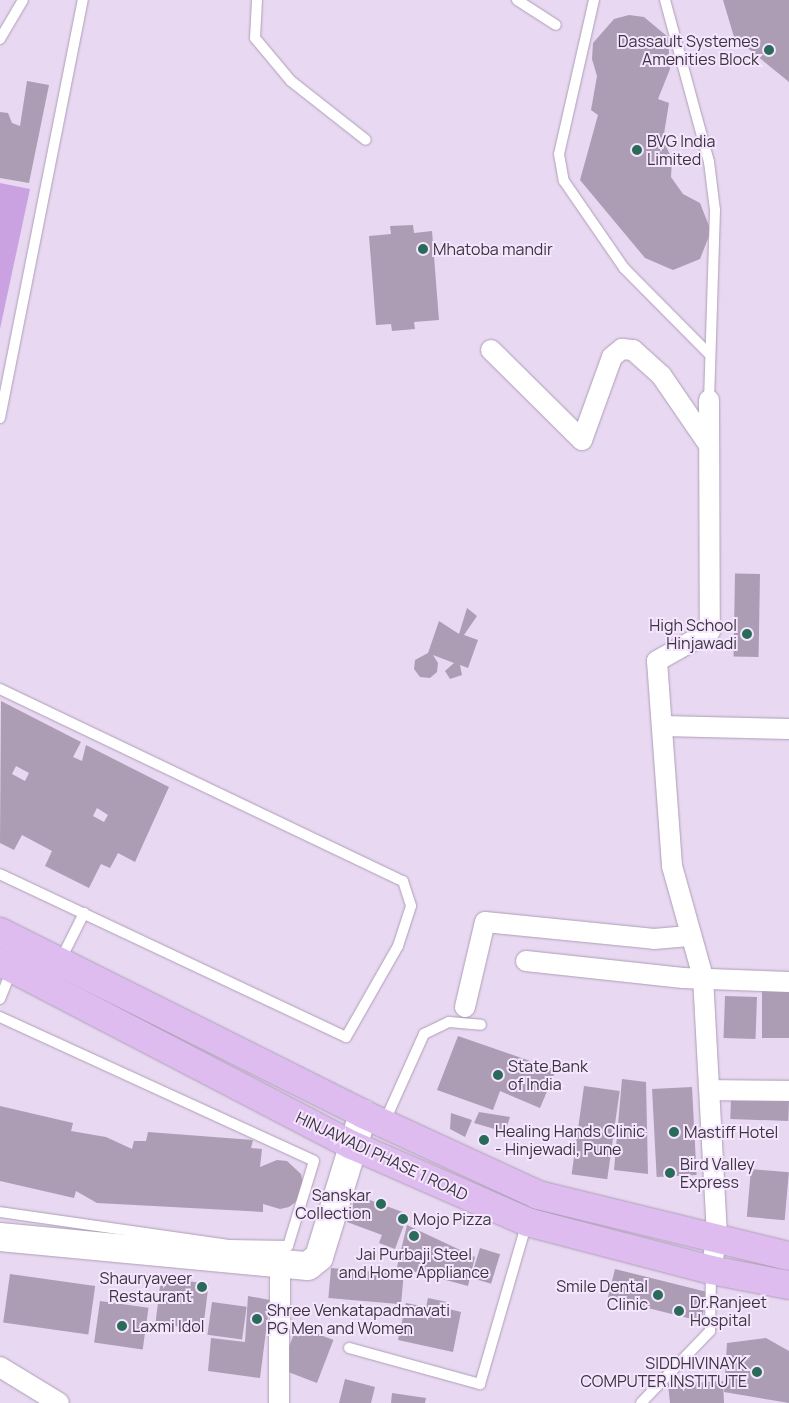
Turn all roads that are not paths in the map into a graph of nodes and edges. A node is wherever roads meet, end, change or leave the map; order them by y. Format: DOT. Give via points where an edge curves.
graph roads {
  1 [pos="22,0"];
  2 [pos="83,0"];
  3 [pos="257,0"];
  4 [pos="517,0"];
  5 [pos="594,0"];
  6 [pos="665,0"];
  7 [pos="556,25"];
  8 [pos="0,39"];
  9 [pos="366,140"];
  10 [pos="491,350"];
  11 [pos="709,354"];
  12 [pos="709,400"];
  13 [pos="0,418"];
  14 [pos="709,445"];
  15 [pos="0,688"];
  16 [pos="662,726"];
  17 [pos="789,729"];
  18 [pos="0,874"];
  19 [pos="84,913"];
  20 [pos="0,932"];
  21 [pos="688,936"];
  22 [pos="526,961"];
  23 [pos="60,962"];
  24 [pos="6,965"];
  25 [pos="703,977"];
  26 [pos="789,982"];
  27 [pos="0,999"];
  28 [pos="466,1007"];
  29 [pos="0,1017"];
  30 [pos="481,1025"];
  31 [pos="710,1090"];
  32 [pos="789,1091"];
  33 [pos="374,1119"];
  34 [pos="352,1145"];
  35 [pos="533,1208"];
  36 [pos="0,1212"];
  37 [pos="717,1236"];
  38 [pos="0,1237"];
  39 [pos="789,1256"];
  40 [pos="280,1265"];
  41 [pos="711,1270"];
  42 [pos="789,1285"];
  43 [pos="350,1348"];
  44 [pos="0,1367"];
  45 [pos="26,1380"];
  46 [pos="0,1383"];
  47 [pos="59,1403"];
  48 [pos="279,1403"];
  49 [pos="641,1403"];
  1 -- 8 [label="lane"];
  2 -- 13 [label="lane"];
  3 -- 9 [label="lane" via="254,38 291,81"];
  4 -- 7 [label="lane"];
  5 -- 11 [label="lane" via="559,154 564,180 624,268"];
  6 -- 11 [label="lane" via="712,191 715,256"];
  10 -- 14 [label="street" via="582,440 612,357 622,349 633,350 662,375"];
  11 -- 12 [label="lane"];
  12 -- 14 [label="street"];
  14 -- 16 [label="street" via="710,631 658,661"];
  15 -- 19 [label="lane" via="403,881 410,906 398,946 346,1037"];
  16 -- 17 [label="street"];
  16 -- 21 [label="street" via="672,866"];
  18 -- 19 [label="lane"];
  19 -- 23 [label="lane"];
  20 -- 23 [label="main road, HINJAWADI PHASE 1 ROAD"];
  21 -- 25 [label="street"];
  21 -- 28 [label="street" via="647,939 485,922"];
  22 -- 25 [label="street"];
  23 -- 33 [label="main road, HINJAWADI PHASE 1 ROAD"];
  24 -- 27 [label="lane"];
  24 -- 34 [label="main road, HINJAWADI PHASE 1 ROAD"];
  25 -- 26 [label="street"];
  25 -- 31 [label="street"];
  29 -- 36 [label="lane" via="314,1161 288,1246 230,1245"];
  30 -- 33 [label="lane" via="449,1022 424,1034"];
  31 -- 32 [label="street"];
  31 -- 37 [label="street"];
  33 -- 34 [label="street"];
  33 -- 35 [label="main road, HINJAWADI PHASE 1 ROAD"];
  34 -- 35 [label="main road, HINJAWADI PHASE 1 ROAD"];
  34 -- 40 [label="street" via="319,1257 308,1266"];
  35 -- 37 [label="main road, HINJAWADI PHASE 1 ROAD"];
  35 -- 41 [label="main road, HINJAWADI PHASE 1 ROAD"];
  35 -- 43 [label="lane" via="480,1384"];
  37 -- 39 [label="main road, HINJAWADI PHASE 1 ROAD"];
  37 -- 41 [label="street"];
  38 -- 40 [label="street"];
  40 -- 48 [label="street"];
  41 -- 42 [label="main road, HINJAWADI PHASE 1 ROAD"];
  41 -- 49 [label="lane" via="710,1331"];
  44 -- 45 [label="street"];
  45 -- 46 [label="street"];
  45 -- 47 [label="street"];
}
